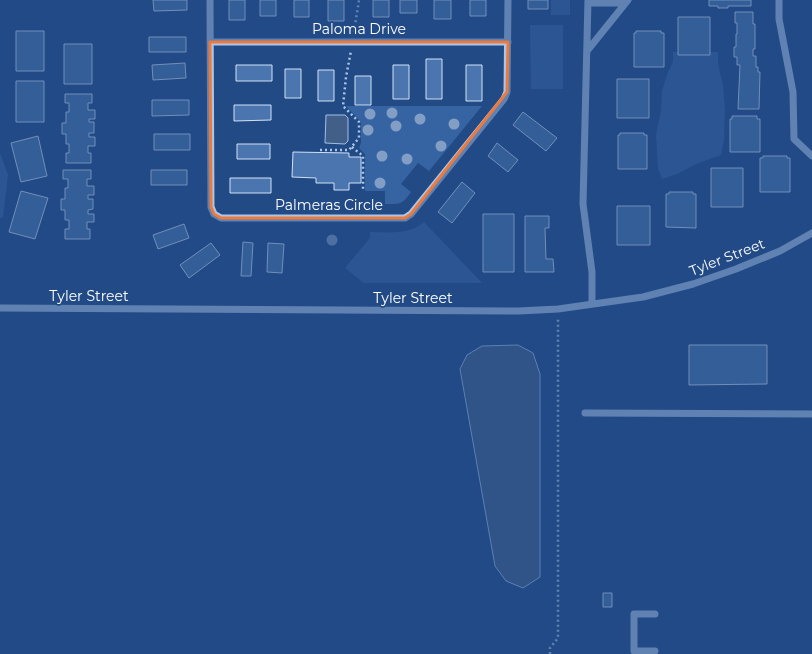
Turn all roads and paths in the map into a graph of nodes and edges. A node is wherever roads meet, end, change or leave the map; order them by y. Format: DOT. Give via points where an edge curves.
graph roads {
  1 [pos="210,0"];
  2 [pos="358,0"];
  3 [pos="508,0"];
  4 [pos="779,0"];
  5 [pos="588,2"];
  6 [pos="626,2"];
  7 [pos="210,42"];
  8 [pos="353,42"];
  9 [pos="508,42"];
  10 [pos="587,51"];
  11 [pos="352,147"];
  12 [pos="320,150"];
  13 [pos="812,156"];
  14 [pos="363,191"];
  15 [pos="812,233"];
  16 [pos="592,304"];
  17 [pos="0,308"];
  18 [pos="558,309"];
  19 [pos="585,413"];
  20 [pos="812,414"];
  21 [pos="655,614"];
  22 [pos="655,651"];
  23 [pos="550,654"];
  1 -- 7 [label="street, Palmeras Circle"];
  2 -- 8 [label="path"];
  3 -- 9 [label="street, Palmeras Circle"];
  4 -- 13 [label="street" via="779,19 793,92 794,139"];
  5 -- 6 [label="street"];
  5 -- 10 [label="street"];
  6 -- 10 [label="street"];
  7 -- 8 [label="street, Paloma Drive"];
  7 -- 9 [label="street, Palmeras Circle" via="210,197 214,214 221,218 405,218 412,214 504,99 507,92"];
  8 -- 9 [label="street, Paloma Drive"];
  8 -- 11 [label="path" via="346,77 344,106 359,122 359,138"];
  10 -- 16 [label="street" via="583,204 592,272"];
  11 -- 12 [label="path" via="349,150"];
  11 -- 14 [label="path" via="363,156"];
  15 -- 16 [label="street, Tyler Street" via="736,269 693,284 642,297"];
  16 -- 18 [label="street, Tyler Street"];
  17 -- 18 [label="street, Tyler Street" via="511,311"];
  18 -- 23 [label="path" via="558,638 550,648"];
  19 -- 20 [label="street"];
  21 -- 22 [label="street" via="634,614 634,651"];
}
